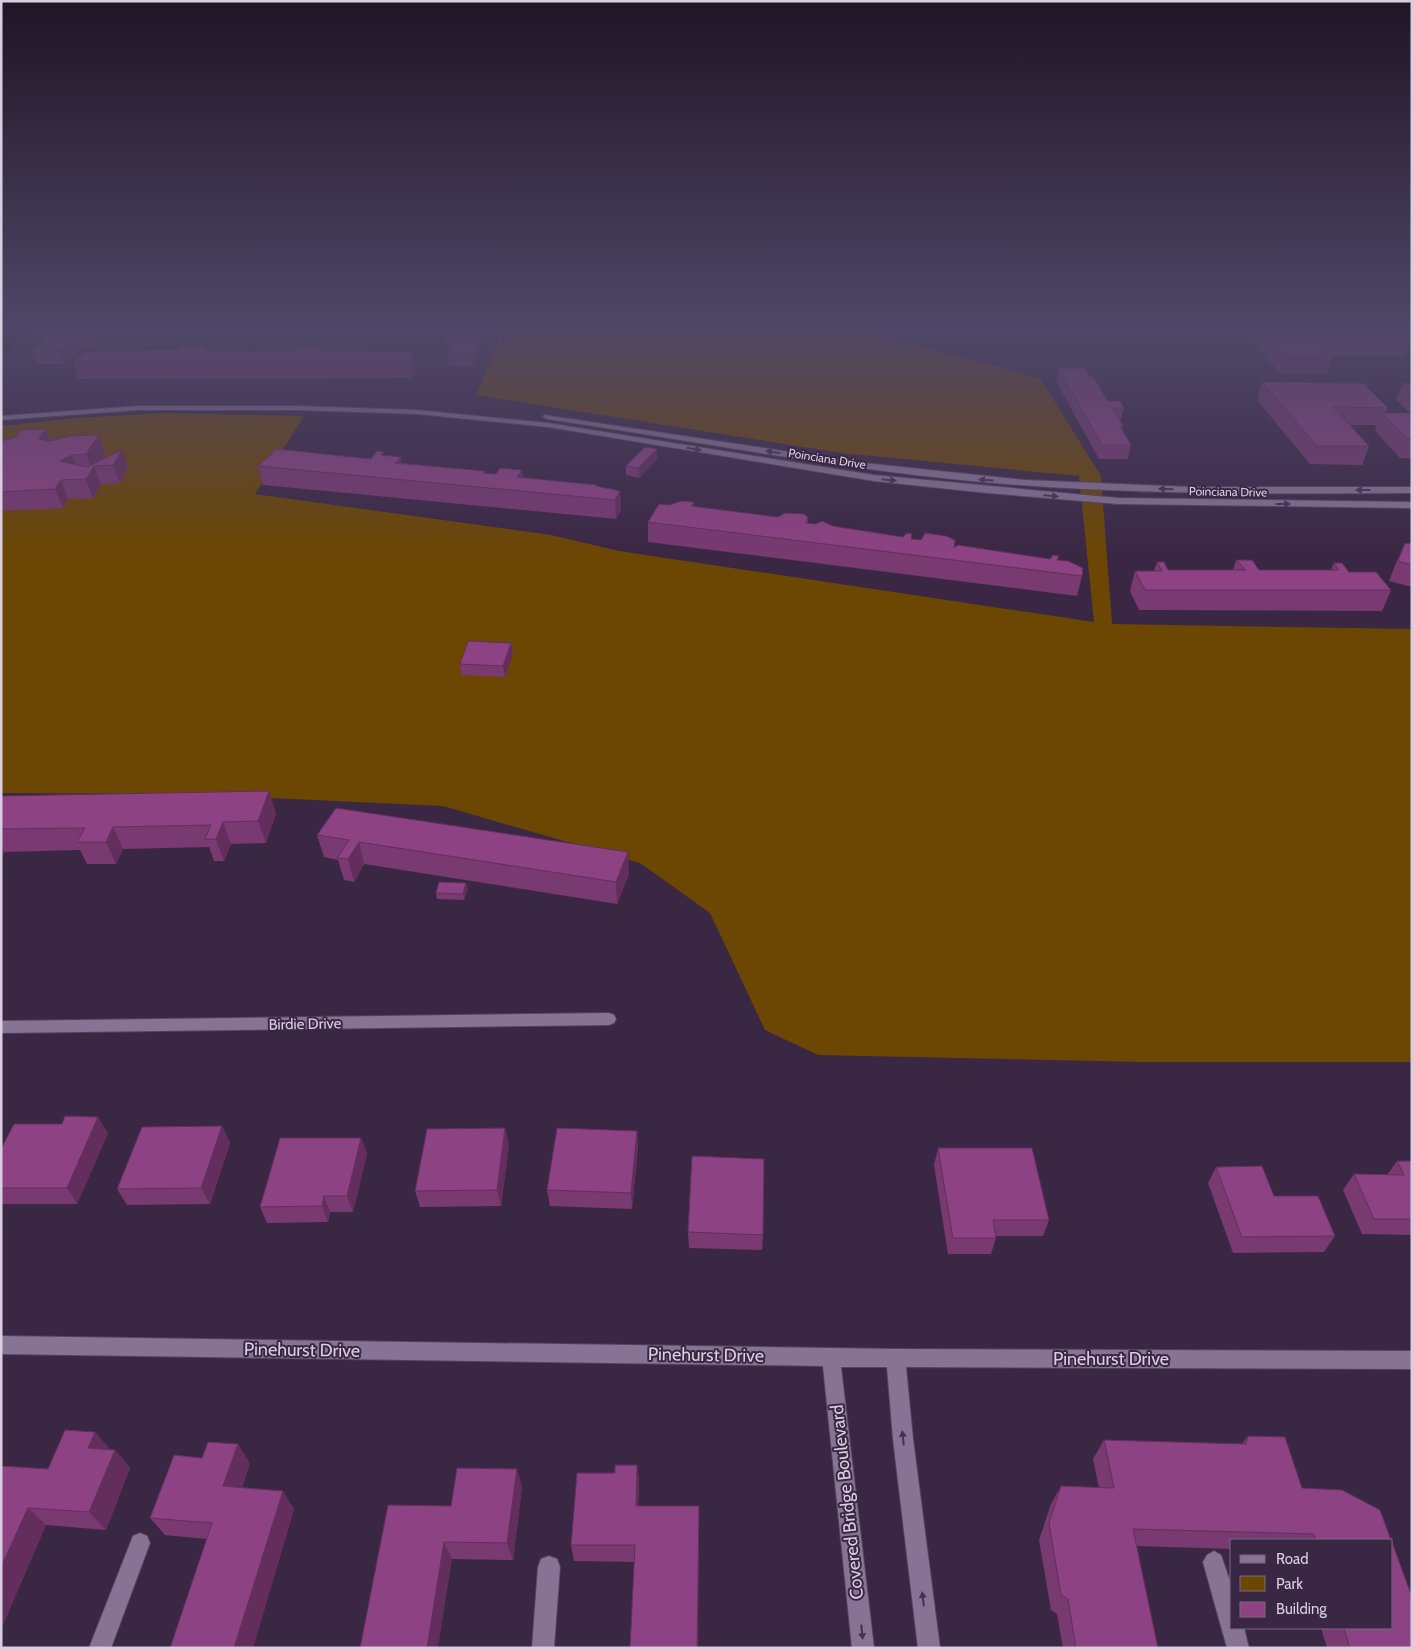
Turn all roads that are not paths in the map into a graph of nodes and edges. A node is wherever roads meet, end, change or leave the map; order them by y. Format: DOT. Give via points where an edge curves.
graph roads {
  1 [pos="75,404"];
  2 [pos="406,404"];
  3 [pos="1,411"];
  4 [pos="1,418"];
  5 [pos="1412,490"];
  6 [pos="1412,505"];
  7 [pos="609,1019"];
  8 [pos="1,1027"];
  9 [pos="1,1345"];
  10 [pos="831,1357"];
  11 [pos="896,1358"];
  12 [pos="1412,1360"];
  13 [pos="140,1543"];
  14 [pos="1214,1562"];
  15 [pos="549,1567"];
  16 [pos="1230,1619"];
  17 [pos="1233,1629"];
  18 [pos="100,1648"];
  19 [pos="542,1648"];
  20 [pos="864,1648"];
  21 [pos="929,1648"];
  22 [pos="1238,1648"];
  1 -- 3 [label="street, Poinciana Drive, one-way"];
  5 -- 2 [label="street, Poinciana Drive, one-way" via="1238,491 973,479 850,464 524,414"];
  4 -- 6 [label="street, Poinciana Drive, one-way" via="138,408 417,412 548,425 874,478 987,490 1118,501"];
  7 -- 8 [label="street, Birdie Drive"];
  9 -- 10 [label="street, Pinehurst Drive"];
  10 -- 11 [label="street, Pinehurst Drive"];
  10 -- 20 [label="street, Covered Bridge Boulevard, one-way"];
  11 -- 12 [label="street, Pinehurst Drive"];
  21 -- 11 [label="street, one-way"];
  13 -- 18 [label="street"];
  14 -- 16 [label="street"];
  15 -- 19 [label="street"];
  17 -- 22 [label="street"];
}
